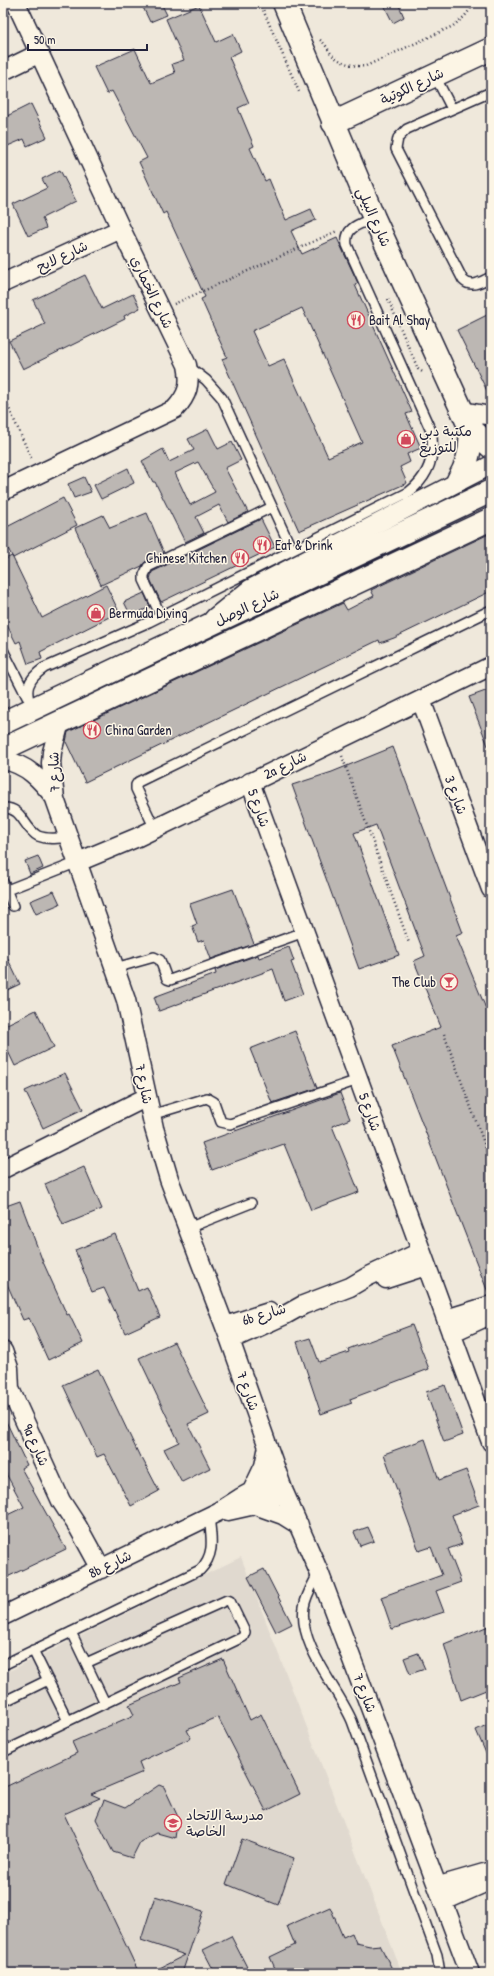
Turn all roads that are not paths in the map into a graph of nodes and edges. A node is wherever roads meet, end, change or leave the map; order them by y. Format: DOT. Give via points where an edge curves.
graph roads {
  1 [pos="16,3"];
  2 [pos="284,3"];
  3 [pos="491,49"];
  4 [pos="40,53"];
  5 [pos="3,71"];
  6 [pos="435,76"];
  7 [pos="491,92"];
  8 [pos="452,109"];
  9 [pos="333,123"];
  10 [pos="374,218"];
  11 [pos="121,229"];
  12 [pos="491,277"];
  13 [pos="3,283"];
  14 [pos="187,365"];
  15 [pos="491,416"];
  16 [pos="466,420"];
  17 [pos="491,447"];
  18 [pos="491,465"];
  19 [pos="458,480"];
  20 [pos="3,491"];
  21 [pos="491,491"];
  22 [pos="272,507"];
  23 [pos="372,518"];
  24 [pos="491,519"];
  25 [pos="292,550"];
  26 [pos="491,610"];
  27 [pos="160,616"];
  28 [pos="207,626"];
  29 [pos="3,650"];
  30 [pos="491,666"];
  31 [pos="422,700"];
  32 [pos="29,703"];
  33 [pos="60,722"];
  34 [pos="3,723"];
  35 [pos="3,749"];
  36 [pos="3,760"];
  37 [pos="250,782"];
  38 [pos="55,799"];
  39 [pos="3,808"];
  40 [pos="155,829"];
  41 [pos="69,837"];
  42 [pos="78,862"];
  43 [pos="5,886"];
  44 [pos="491,889"];
  45 [pos="13,906"];
  46 [pos="304,932"];
  47 [pos="115,968"];
  48 [pos="358,1080"];
  49 [pos="147,1098"];
  50 [pos="151,1115"];
  51 [pos="3,1169"];
  52 [pos="251,1203"];
  53 [pos="188,1228"];
  54 [pos="423,1259"];
  55 [pos="491,1305"];
  56 [pos="491,1315"];
  57 [pos="448,1326"];
  58 [pos="228,1333"];
  59 [pos="3,1351"];
  60 [pos="5,1388"];
  61 [pos="491,1442"];
  62 [pos="268,1446"];
  63 [pos="282,1485"];
  64 [pos="254,1498"];
  65 [pos="213,1514"];
  66 [pos="299,1525"];
  67 [pos="94,1572"];
  68 [pos="319,1572"];
  69 [pos="3,1616"];
  70 [pos="71,1632"];
  71 [pos="33,1650"];
  72 [pos="86,1663"];
  73 [pos="3,1665"];
  74 [pos="48,1680"];
  75 [pos="3,1702"];
  76 [pos="105,1703"];
  77 [pos="68,1721"];
  78 [pos="3,1752"];
  79 [pos="491,1871"];
  80 [pos="491,1880"];
  81 [pos="442,1894"];
  82 [pos="440,1973"];
  83 [pos="470,1973"];
  1 -- 4 [label="street, شارع الخماري"];
  2 -- 9 [label="main road, شارع البيلي"];
  3 -- 6 [label="main road, شارع الكوتية"];
  4 -- 5 [label="street"];
  4 -- 11 [label="street, شارع الخماري"];
  6 -- 8 [label="lane"];
  6 -- 9 [label="main road, شارع الكوتية"];
  7 -- 8 [label="lane"];
  8 -- 12 [label="lane" via="406,129 398,138 396,148 463,280 475,284"];
  9 -- 10 [label="main road, شارع البيلي"];
  10 -- 16 [label="main road, شارع البيلي"];
  10 -- 23 [label="lane" via="351,228 347,233 347,245 431,431 433,451 428,470 417,486"];
  11 -- 13 [label="street, شارع لايح"];
  11 -- 14 [label="street, شارع الخماري"];
  14 -- 20 [label="street, شارع الخماري" via="190,377 188,389 175,409"];
  14 -- 22 [label="lane" via="206,380 222,398"];
  15 -- 16 [label="street"];
  16 -- 17 [label="main road, شارع البيلي"];
  16 -- 19 [label="main road, شارع البيلي" via="471,439 468,461"];
  18 -- 19 [label="street"];
  19 -- 23 [label="street"];
  21 -- 28 [label="main road, شارع الوصل"];
  22 -- 25 [label="lane"];
  22 -- 27 [label="lane" via="148,567 144,580"];
  23 -- 25 [label="lane"];
  23 -- 28 [label="street" via="250,589"];
  24 -- 33 [label="main road, شارع الوصل"];
  25 -- 27 [label="lane"];
  26 -- 40 [label="lane" via="138,782 136,789"];
  27 -- 32 [label="lane" via="44,668 28,686"];
  28 -- 32 [label="main road, شارع الوصل"];
  29 -- 32 [label="lane"];
  30 -- 31 [label="street, 2a شارع"];
  31 -- 37 [label="street, 2a شارع"];
  31 -- 44 [label="street, شارع 3"];
  32 -- 34 [label="main road, شارع الوصل"];
  33 -- 35 [label="main road, شارع الوصل"];
  33 -- 38 [label="street, شارع 7" via="52,752"];
  36 -- 38 [label="street, شارع 7" via="16,763 34,774"];
  37 -- 40 [label="street, 2a شارع"];
  37 -- 46 [label="street, شارع 5"];
  38 -- 41 [label="street, شارع 7"];
  39 -- 41 [label="lane" via="18,812 31,831 37,835"];
  40 -- 42 [label="street, 2a شارع"];
  41 -- 42 [label="street, شارع 7"];
  42 -- 43 [label="lane"];
  42 -- 47 [label="street, شارع 7"];
  43 -- 45 [label="lane"];
  46 -- 47 [label="lane" via="170,980 167,979 160,960 154,957"];
  46 -- 48 [label="street, شارع 5"];
  47 -- 49 [label="street, شارع 7" via="126,1000"];
  48 -- 50 [label="lane" via="230,1124 221,1122 214,1102 207,1098"];
  48 -- 54 [label="street, شارع 5"];
  49 -- 50 [label="street, شارع 7"];
  49 -- 51 [label="street"];
  50 -- 53 [label="street, شارع 7" via="169,1178"];
  52 -- 53 [label="lane"];
  53 -- 58 [label="street, شارع 7"];
  54 -- 57 [label="street, شارع 5"];
  54 -- 58 [label="street, 6b شارع" via="371,1284 350,1287 303,1305 285,1315"];
  55 -- 57 [label="street"];
  56 -- 57 [label="street"];
  57 -- 61 [label="street, شارع 5"];
  58 -- 62 [label="street, شارع 7"];
  59 -- 60 [label="street, 9a شارع" via="9,1368"];
  60 -- 67 [label="street, 9a شارع" via="61,1501 78,1527"];
  62 -- 63 [label="street, شارع 7"];
  62 -- 64 [label="street"];
  63 -- 64 [label="street, 8b شارع"];
  63 -- 66 [label="street, شارع 7"];
  64 -- 65 [label="street, 8b شارع"];
  64 -- 66 [label="street, 8b شارع"];
  65 -- 67 [label="street, 8b شارع"];
  65 -- 70 [label="lane" via="212,1550 206,1564 200,1570"];
  66 -- 68 [label="street, شارع 7"];
  67 -- 69 [label="street, 8b شارع"];
  68 -- 81 [label="street, شارع 7"];
  68 -- 82 [label="lane" via="304,1608 307,1634 325,1675 344,1702 352,1721 437,1955"];
  70 -- 71 [label="lane"];
  70 -- 72 [label="lane"];
  71 -- 73 [label="lane"];
  71 -- 74 [label="lane"];
  72 -- 76 [label="lane"];
  72 -- 76 [label="lane" via="226,1600 230,1601 245,1632 243,1637"];
  74 -- 75 [label="lane"];
  74 -- 77 [label="lane"];
  76 -- 77 [label="lane"];
  77 -- 78 [label="lane"];
  79 -- 81 [label="street"];
  80 -- 81 [label="street"];
  81 -- 83 [label="street, شارع 7"];
}
